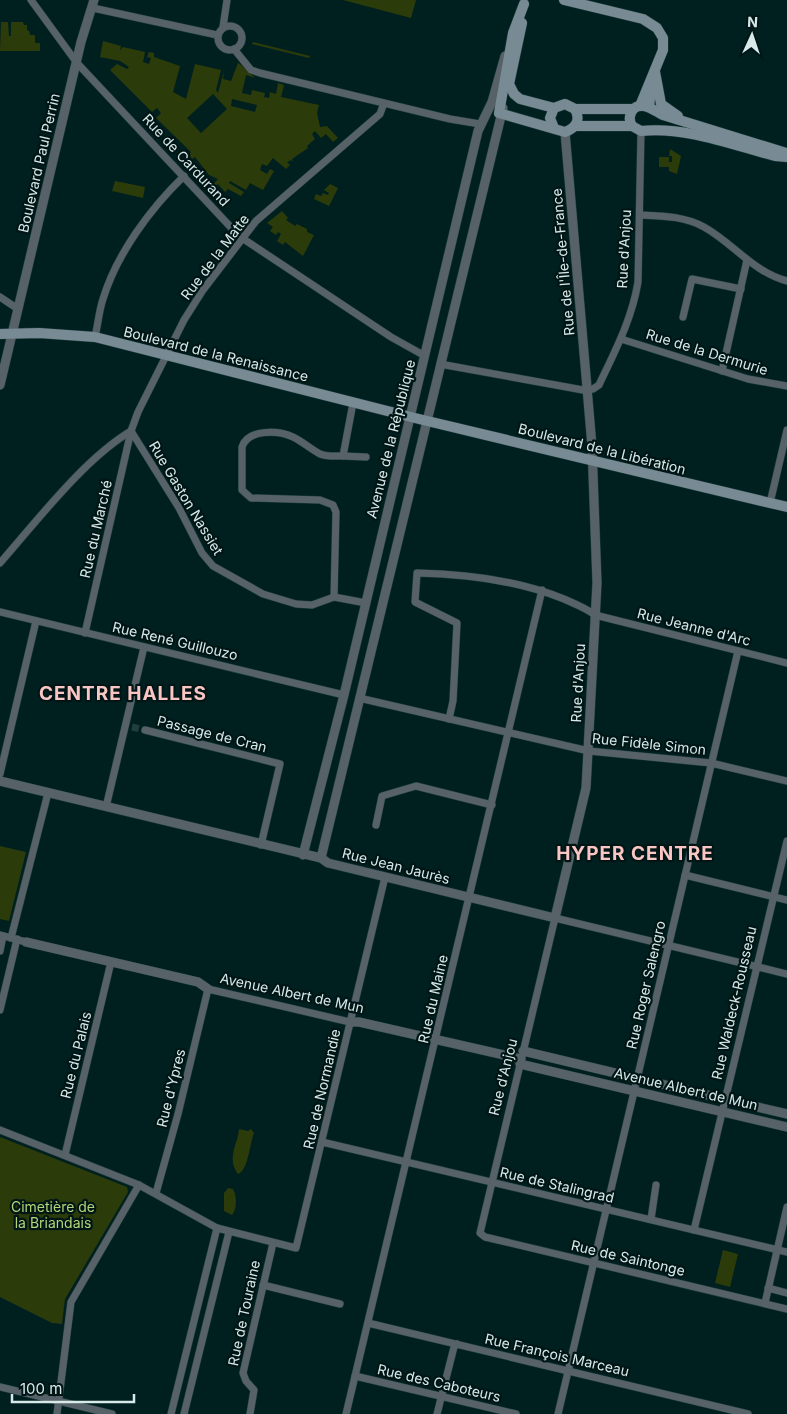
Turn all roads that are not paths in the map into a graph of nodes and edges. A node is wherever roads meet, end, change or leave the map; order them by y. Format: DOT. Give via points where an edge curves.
graph roads {
  1 [pos="31,0"];
  2 [pos="227,0"];
  3 [pos="564,0"];
  4 [pos="525,2"];
  5 [pos="93,4"];
  6 [pos="223,28"];
  7 [pos="513,33"];
  8 [pos="218,35"];
  9 [pos="234,49"];
  10 [pos="77,63"];
  11 [pos="654,77"];
  12 [pos="509,84"];
  13 [pos="384,103"];
  14 [pos="554,108"];
  15 [pos="643,108"];
  16 [pos="575,109"];
  17 [pos="501,115"];
  18 [pos="682,120"];
  19 [pos="480,124"];
  20 [pos="576,126"];
  21 [pos="554,128"];
  22 [pos="641,128"];
  23 [pos="565,132"];
  24 [pos="787,155"];
  25 [pos="184,176"];
  26 [pos="640,215"];
  27 [pos="244,238"];
  28 [pos="747,260"];
  29 [pos="787,281"];
  30 [pos="741,289"];
  31 [pos="0,297"];
  32 [pos="18,309"];
  33 [pos="683,317"];
  34 [pos="13,333"];
  35 [pos="0,334"];
  36 [pos="95,337"];
  37 [pos="621,339"];
  38 [pos="166,356"];
  39 [pos="425,356"];
  40 [pos="440,364"];
  41 [pos="722,371"];
  42 [pos="0,385"];
  43 [pos="787,386"];
  44 [pos="588,390"];
  45 [pos="353,403"];
  46 [pos="410,417"];
  47 [pos="428,421"];
  48 [pos="787,430"];
  49 [pos="131,431"];
  50 [pos="344,456"];
  51 [pos="366,457"];
  52 [pos="593,461"];
  53 [pos="770,503"];
  54 [pos="787,507"];
  55 [pos="0,563"];
  56 [pos="542,590"];
  57 [pos="334,597"];
  58 [pos="366,604"];
  59 [pos="0,612"];
  60 [pos="595,615"];
  61 [pos="36,621"];
  62 [pos="85,633"];
  63 [pos="144,647"];
  64 [pos="738,650"];
  65 [pos="787,663"];
  66 [pos="344,695"];
  67 [pos="359,698"];
  68 [pos="449,719"];
  69 [pos="145,730"];
  70 [pos="509,734"];
  71 [pos="589,751"];
  72 [pos="711,763"];
  73 [pos="0,774"];
  74 [pos="0,781"];
  75 [pos="787,781"];
  76 [pos="48,793"];
  77 [pos="492,805"];
  78 [pos="106,807"];
  79 [pos="376,825"];
  80 [pos="787,841"];
  81 [pos="261,844"];
  82 [pos="303,855"];
  83 [pos="324,861"];
  84 [pos="685,876"];
  85 [pos="385,877"];
  86 [pos="772,897"];
  87 [pos="470,898"];
  88 [pos="787,900"];
  89 [pos="555,918"];
  90 [pos="8,937"];
  91 [pos="26,942"];
  92 [pos="668,946"];
  93 [pos="0,951"];
  94 [pos="111,962"];
  95 [pos="755,967"];
  96 [pos="787,974"];
  97 [pos="208,989"];
  98 [pos="0,1010"];
  99 [pos="350,1022"];
  100 [pos="436,1039"];
  101 [pos="521,1058"];
  102 [pos="636,1078"];
  103 [pos="634,1091"];
  104 [pos="724,1099"];
  105 [pos="721,1112"];
  106 [pos="787,1114"];
  107 [pos="787,1127"];
  108 [pos="0,1130"];
  109 [pos="322,1142"];
  110 [pos="65,1155"];
  111 [pos="406,1162"];
  112 [pos="495,1183"];
  113 [pos="139,1185"];
  114 [pos="656,1185"];
  115 [pos="156,1193"];
  116 [pos="787,1207"];
  117 [pos="606,1209"];
  118 [pos="651,1220"];
  119 [pos="217,1228"];
  120 [pos="694,1230"];
  121 [pos="229,1232"];
  122 [pos="486,1237"];
  123 [pos="273,1243"];
  124 [pos="777,1249"];
  125 [pos="787,1252"];
  126 [pos="593,1262"];
  127 [pos="263,1285"];
  128 [pos="768,1288"];
  129 [pos="787,1293"];
  130 [pos="765,1303"];
  131 [pos="340,1304"];
  132 [pos="787,1308"];
  133 [pos="368,1323"];
  134 [pos="457,1344"];
  135 [pos="567,1371"];
  136 [pos="355,1376"];
  137 [pos="0,1387"];
  138 [pos="444,1397"];
  139 [pos="59,1401"];
  140 [pos="743,1413"];
  141 [pos="57,1414"];
  142 [pos="112,1414"];
  143 [pos="172,1414"];
  144 [pos="184,1414"];
  145 [pos="250,1414"];
  146 [pos="346,1414"];
  147 [pos="437,1414"];
  148 [pos="516,1414"];
  149 [pos="558,1414"];
  1 -- 10 [label="street, Rue de Cardurand"];
  2 -- 6 [label="street"];
  3 -- 11 [label="main road" via="652,24 661,33 663,44"];
  4 -- 7 [label="main road, Avenue de la République"];
  4 -- 12 [label="main road, Avenue de la République"];
  5 -- 8 [label="street" via="199,33"];
  5 -- 10 [label="street, Boulevard Paul Perrin"];
  6 -- 8 [label="street"];
  6 -- 9 [label="street" via="231,26 240,32 241,42"];
  7 -- 17 [label="main road, Avenue de la République" via="499,109"];
  7 -- 19 [label="street, Avenue de la République" via="492,102"];
  8 -- 9 [label="street" via="220,46"];
  9 -- 13 [label="street" via="251,70"];
  10 -- 25 [label="street, Rue de Cardurand"];
  10 -- 32 [label="street, Boulevard Paul Perrin"];
  11 -- 15 [label="main road" via="647,86"];
  11 -- 18 [label="main road" via="661,104"];
  12 -- 14 [label="main road" via="520,99"];
  12 -- 17 [label="street, Avenue de la République"];
  13 -- 19 [label="street"];
  13 -- 27 [label="street, Rue de la Matte" via="380,114 270,208"];
  14 -- 16 [label="main road" via="565,104"];
  14 -- 21 [label="main road" via="550,118"];
  15 -- 16 [label="main road"];
  15 -- 18 [label="main road"];
  15 -- 22 [label="main road" via="630,116"];
  15 -- 22 [label="main road" via="654,120"];
  16 -- 20 [label="main road"];
  17 -- 21 [label="main road"];
  17 -- 40 [label="street, Avenue de la République"];
  18 -- 24 [label="main road"];
  19 -- 39 [label="street, Avenue de la République"];
  20 -- 22 [label="main road"];
  20 -- 23 [label="main road"];
  21 -- 23 [label="main road"];
  22 -- 24 [label="main road"];
  22 -- 26 [label="street, Rue d'Anjou"];
  23 -- 44 [label="street, Rue de l'Île-de-France"];
  25 -- 27 [label="street, Rue de Cardurand"];
  25 -- 36 [label="street" via="163,196 120,261 103,299"];
  26 -- 28 [label="street" via="676,216 705,227"];
  26 -- 37 [label="street, Rue d'Anjou" via="638,282"];
  27 -- 38 [label="street, Rue de la Matte" via="203,290"];
  27 -- 39 [label="street, Rue de Cardurand" via="391,337"];
  28 -- 29 [label="street" via="774,278"];
  28 -- 30 [label="street"];
  30 -- 33 [label="street" via="692,279"];
  30 -- 41 [label="street"];
  31 -- 32 [label="street"];
  32 -- 34 [label="street, Boulevard Paul Perrin"];
  34 -- 35 [label="main road, Boulevard de la Renaissance"];
  34 -- 36 [label="main road, Boulevard de la Renaissance"];
  34 -- 42 [label="street, Boulevard Paul Perrin"];
  36 -- 38 [label="main road, Boulevard de la Renaissance"];
  37 -- 41 [label="street, Rue de la Dermurie"];
  37 -- 44 [label="street, Rue d'Anjou" via="599,385"];
  38 -- 45 [label="main road, Boulevard de la Renaissance"];
  38 -- 49 [label="street, Rue de la Matte"];
  39 -- 46 [label="street, Avenue de la République"];
  40 -- 44 [label="street"];
  40 -- 47 [label="street, Avenue de la République"];
  41 -- 43 [label="street, Rue de la Dermurie"];
  44 -- 52 [label="street, Rue d'Anjou"];
  45 -- 46 [label="main road, Boulevard de la Renaissance"];
  45 -- 50 [label="street"];
  46 -- 47 [label="main road, Boulevard de la Libération"];
  46 -- 58 [label="street, Avenue de la République"];
  47 -- 52 [label="main road, Boulevard de la Libération"];
  47 -- 67 [label="street, Avenue de la République"];
  48 -- 53 [label="street"];
  49 -- 55 [label="street" via="113,442 57,498"];
  49 -- 57 [label="street, Rue Gaston Nassiet" via="179,508 202,553 213,566 263,594 296,604 312,605"];
  49 -- 62 [label="street, Rue du Marché"];
  50 -- 51 [label="street"];
  50 -- 57 [label="street" via="322,454 292,436 253,434 244,440 242,447 242,490 251,498 320,500 333,505 336,512"];
  52 -- 53 [label="main road, Boulevard de la Libération"];
  52 -- 60 [label="street, Rue d'Anjou"];
  53 -- 54 [label="main road, Boulevard de la Libération"];
  56 -- 60 [label="street, Rue Jeanne d'Arc"];
  56 -- 68 [label="street, Rue Jeanne d'Arc" via="493,578 417,573 415,602 456,623 453,702"];
  56 -- 70 [label="street, Rue du Maine"];
  57 -- 58 [label="street"];
  58 -- 66 [label="street, Avenue de la République"];
  59 -- 61 [label="street, Rue René Guillouzo"];
  60 -- 64 [label="street, Rue Jeanne d'Arc"];
  60 -- 71 [label="street, Rue d'Anjou"];
  61 -- 62 [label="street, Rue René Guillouzo"];
  61 -- 73 [label="street"];
  62 -- 63 [label="street, Rue René Guillouzo"];
  63 -- 66 [label="street, Rue René Guillouzo"];
  63 -- 78 [label="street" via="128,726"];
  64 -- 65 [label="street, Rue Jeanne d'Arc"];
  64 -- 72 [label="street, Rue Roger Salengro"];
  66 -- 82 [label="street, Avenue de la République"];
  67 -- 68 [label="street"];
  67 -- 83 [label="street, Avenue de la République"];
  68 -- 70 [label="street"];
  69 -- 81 [label="street, Passage de Cran" via="280,764"];
  70 -- 71 [label="street, Rue Fidèle Simon"];
  70 -- 77 [label="street, Rue du Maine"];
  71 -- 72 [label="street, Rue Fidèle Simon"];
  71 -- 89 [label="street, Rue d'Anjou" via="586,788"];
  72 -- 75 [label="street, Rue Fidèle Simon"];
  72 -- 84 [label="street, Rue Roger Salengro"];
  74 -- 76 [label="street, Rue Jean Jaurès"];
  76 -- 78 [label="street, Rue Jean Jaurès"];
  76 -- 90 [label="street"];
  77 -- 79 [label="street" via="416,786 382,796"];
  77 -- 87 [label="street, Rue du Maine"];
  78 -- 81 [label="street, Rue Jean Jaurès"];
  80 -- 86 [label="street, Rue Waldeck-Rousseau"];
  81 -- 82 [label="street, Rue Jean Jaurès"];
  82 -- 83 [label="street, Rue Jean Jaurès"];
  83 -- 85 [label="street, Rue Jean Jaurès"];
  84 -- 86 [label="street"];
  84 -- 92 [label="street, Rue Roger Salengro"];
  85 -- 87 [label="street, Rue Jean Jaurès"];
  85 -- 99 [label="street, Rue de Normandie"];
  86 -- 88 [label="street"];
  86 -- 95 [label="street, Rue Waldeck-Rousseau"];
  87 -- 89 [label="street, Rue Jean Jaurès"];
  87 -- 100 [label="street, Rue du Maine"];
  89 -- 92 [label="street, Rue Jean Jaurès"];
  89 -- 101 [label="street, Rue d'Anjou"];
  90 -- 91 [label="street, Avenue Albert de Mun"];
  90 -- 93 [label="street"];
  90 -- 98 [label="street"];
  91 -- 94 [label="street, Avenue Albert de Mun"];
  92 -- 95 [label="street, Rue Jean Jaurès"];
  92 -- 102 [label="street, Rue Roger Salengro"];
  94 -- 97 [label="street, Avenue Albert de Mun" via="198,982"];
  94 -- 110 [label="street, Rue du Palais"];
  95 -- 96 [label="street, Rue Jean Jaurès"];
  95 -- 104 [label="street, Rue Waldeck-Rousseau"];
  97 -- 99 [label="street, Avenue Albert de Mun"];
  97 -- 115 [label="street, Rue d'Ypres"];
  99 -- 100 [label="street, Avenue Albert de Mun"];
  99 -- 109 [label="street, Rue de Normandie"];
  100 -- 101 [label="street, Avenue Albert de Mun"];
  100 -- 111 [label="street, Rue du Maine"];
  101 -- 102 [label="street, Avenue Albert de Mun"];
  101 -- 103 [label="street, Avenue Albert de Mun"];
  101 -- 112 [label="street, Rue d'Anjou"];
  102 -- 103 [label="street, Rue Roger Salengro"];
  102 -- 104 [label="street, Avenue Albert de Mun"];
  103 -- 105 [label="street, Avenue Albert de Mun"];
  103 -- 117 [label="street, Rue Roger Salengro"];
  104 -- 105 [label="street, Rue Waldeck-Rousseau"];
  104 -- 106 [label="street, Avenue Albert de Mun"];
  105 -- 107 [label="street, Avenue Albert de Mun"];
  105 -- 120 [label="street, Rue Waldeck-Rousseau"];
  108 -- 110 [label="street"];
  109 -- 111 [label="street, Rue de Stalingrad"];
  109 -- 123 [label="street, Rue de Normandie" via="296,1248"];
  110 -- 113 [label="street"];
  111 -- 112 [label="street, Rue de Stalingrad"];
  111 -- 133 [label="street, Rue du Maine"];
  112 -- 117 [label="street, Rue de Stalingrad"];
  112 -- 122 [label="street, Rue d'Anjou" via="480,1233"];
  113 -- 115 [label="street"];
  113 -- 139 [label="street" via="71,1302"];
  114 -- 118 [label="street"];
  115 -- 119 [label="street"];
  116 -- 124 [label="street"];
  117 -- 118 [label="street, Rue de Stalingrad"];
  117 -- 126 [label="street, Rue Roger Salengro"];
  118 -- 120 [label="street, Rue de Stalingrad"];
  119 -- 121 [label="street"];
  119 -- 143 [label="street"];
  120 -- 124 [label="street, Rue de Stalingrad"];
  121 -- 123 [label="street"];
  121 -- 144 [label="street"];
  122 -- 126 [label="street, Rue de Saintonge"];
  123 -- 127 [label="street, Rue de Touraine"];
  124 -- 125 [label="street, Rue de Stalingrad"];
  124 -- 128 [label="street"];
  126 -- 130 [label="street, Rue de Saintonge"];
  126 -- 135 [label="street, Rue Roger Salengro"];
  127 -- 131 [label="street"];
  127 -- 145 [label="street, Rue de Touraine" via="243,1373 254,1390"];
  128 -- 129 [label="street"];
  128 -- 130 [label="street"];
  130 -- 132 [label="street, Rue de Saintonge"];
  133 -- 134 [label="street, Rue François Marceau"];
  133 -- 136 [label="street, Rue du Maine"];
  134 -- 135 [label="street, Rue François Marceau"];
  134 -- 138 [label="street"];
  135 -- 140 [label="street, Rue François Marceau"];
  135 -- 149 [label="street, Rue Roger Salengro"];
  136 -- 138 [label="street, Rue des Caboteurs"];
  136 -- 146 [label="street, Rue du Maine"];
  137 -- 139 [label="street"];
  138 -- 147 [label="street"];
  138 -- 148 [label="street, Rue des Caboteurs"];
  139 -- 141 [label="street"];
  139 -- 142 [label="street"];
}
